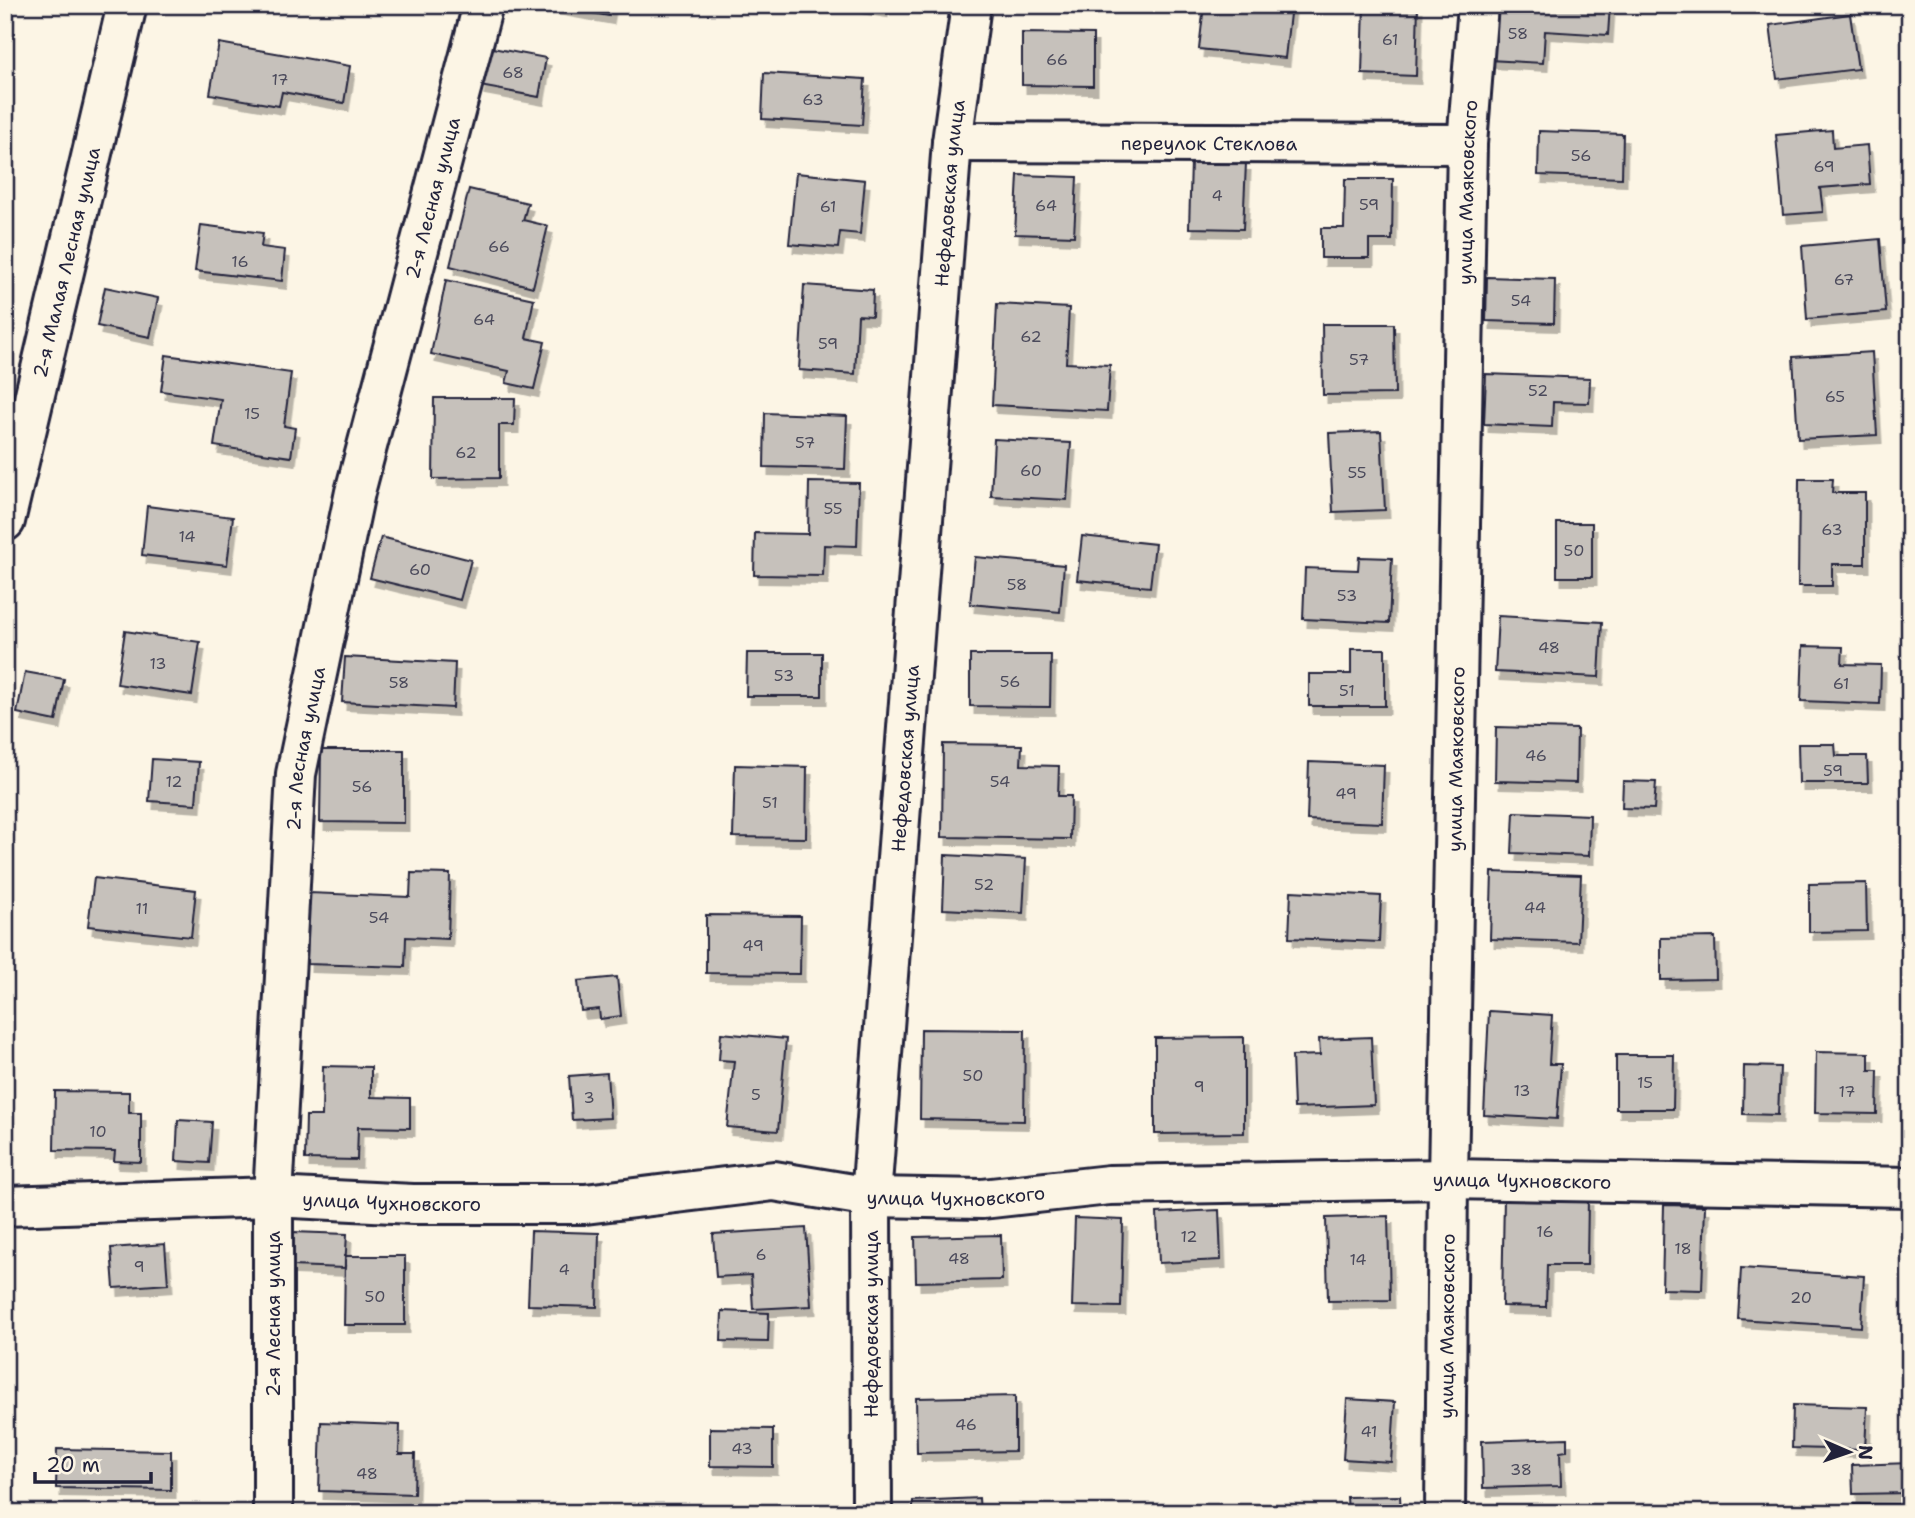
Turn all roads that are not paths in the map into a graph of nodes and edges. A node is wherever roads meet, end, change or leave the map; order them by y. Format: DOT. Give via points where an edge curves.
graph roads {
  1 [pos="127,5"];
  2 [pos="483,5"];
  3 [pos="971,5"];
  4 [pos="1478,5"];
  5 [pos="952,142"];
  6 [pos="1467,144"];
  7 [pos="5,521"];
  8 [pos="1448,1179"];
  9 [pos="1910,1187"];
  10 [pos="273,1197"];
  11 [pos="871,1197"];
  12 [pos="5,1206"];
  13 [pos="273,1513"];
  14 [pos="872,1513"];
  15 [pos="1445,1513"];
  1 -- 7 [label="street, 2-я Малая Лесная улица"];
  2 -- 10 [label="street, 2-я Лесная улица" via="355,492 296,775"];
  3 -- 5 [label="street, Нефедовская улица"];
  4 -- 6 [label="street, улица Маяковского"];
  5 -- 6 [label="street, переулок Стеклова"];
  5 -- 11 [label="street, Нефедовская улица"];
  6 -- 8 [label="street, улица Маяковского"];
  8 -- 9 [label="street, улица Чухновского"];
  8 -- 11 [label="street, улица Чухновского" via="1110,1185 982,1199"];
  8 -- 15 [label="street, улица Маяковского"];
  10 -- 11 [label="street, улица Чухновского" via="586,1204 774,1181"];
  10 -- 12 [label="street, улица Чухновского"];
  10 -- 13 [label="street, 2-я Лесная улица"];
  11 -- 14 [label="street, Нефедовская улица"];
}
